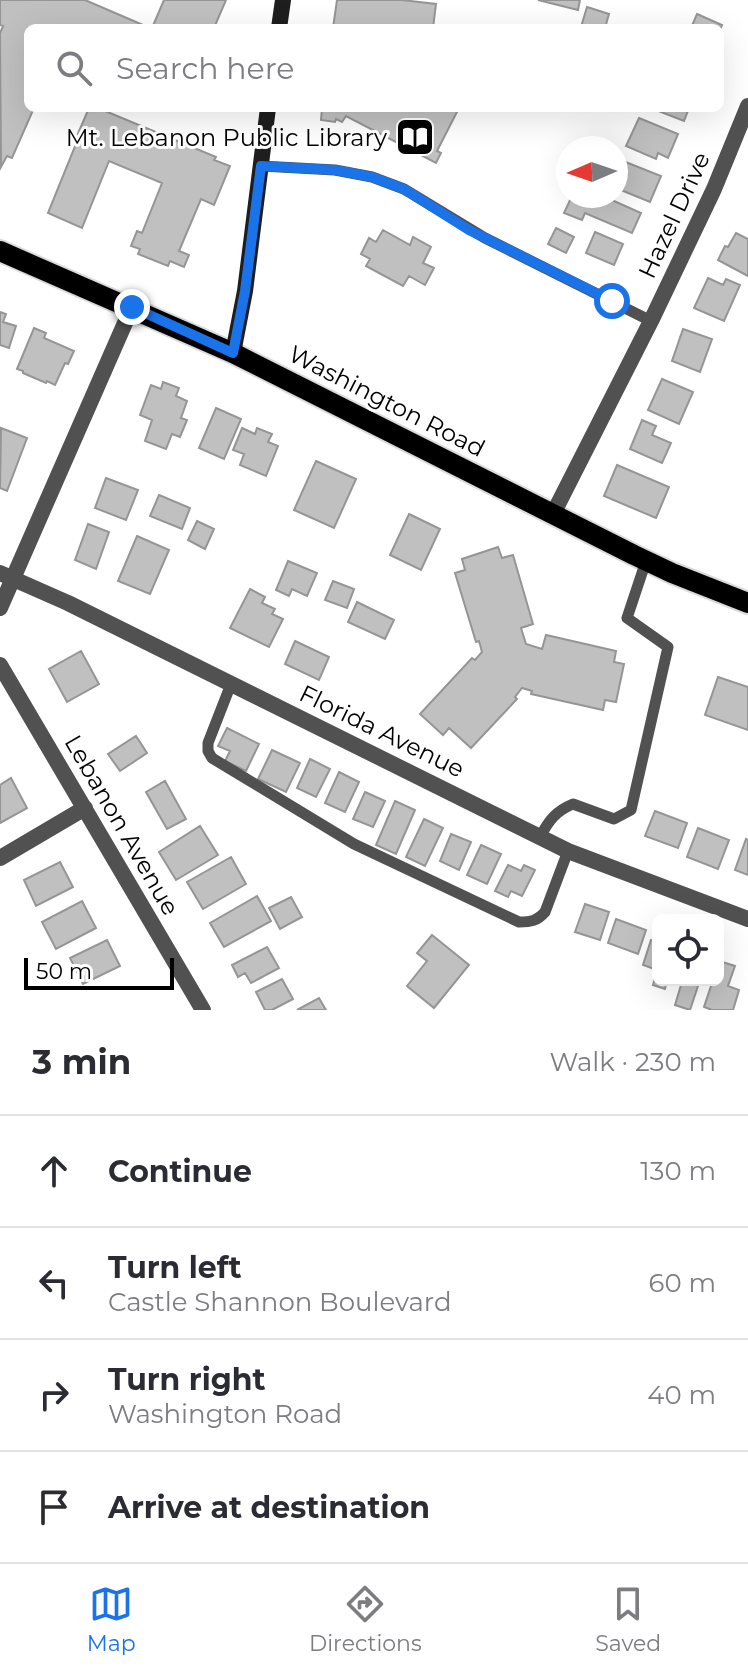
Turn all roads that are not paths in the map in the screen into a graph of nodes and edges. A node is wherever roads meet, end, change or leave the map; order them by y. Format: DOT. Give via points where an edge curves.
graph roads {
  1 [pos="283,0"];
  2 [pos="280,24"];
  3 [pos="748,106"];
  4 [pos="268,112"];
  5 [pos="261,166"];
  6 [pos="0,251"];
  7 [pos="132,307"];
  8 [pos="651,321"];
  9 [pos="233,353"];
  10 [pos="553,514"];
  11 [pos="646,561"];
  12 [pos="6,576"];
  13 [pos="748,603"];
  14 [pos="0,608"];
  15 [pos="0,665"];
  16 [pos="231,684"];
  17 [pos="85,808"];
  18 [pos="540,837"];
  19 [pos="568,851"];
  20 [pos="0,858"];
  21 [pos="748,919"];
  22 [pos="203,1010"];
  1 -- 2 [label="street"];
  3 -- 8 [label="street, Hazel Drive"];
  4 -- 5 [label="street"];
  5 -- 8 [label="lane" via="335,170 404,189 477,234"];
  5 -- 9 [label="street"];
  6 -- 7 [label="main road, Washington Road"];
  7 -- 9 [label="main road, Washington Road"];
  7 -- 12 [label="street"];
  8 -- 10 [label="street, Hazel Drive"];
  9 -- 10 [label="main road, Washington Road"];
  10 -- 11 [label="main road, Washington Road"];
  11 -- 13 [label="main road, Washington Road"];
  11 -- 18 [label="lane" via="627,618 668,647 631,810 614,819 573,804 557,811"];
  12 -- 14 [label="street"];
  12 -- 16 [label="street, Florida Avenue"];
  15 -- 17 [label="street, Lebanon Avenue"];
  16 -- 18 [label="street, Florida Avenue"];
  16 -- 19 [label="lane" via="208,743 212,758 354,844 519,922 539,919 545,912"];
  17 -- 20 [label="street"];
  17 -- 22 [label="street, Lebanon Avenue"];
  18 -- 19 [label="street, Florida Avenue"];
  19 -- 21 [label="street, Florida Avenue"];
}
